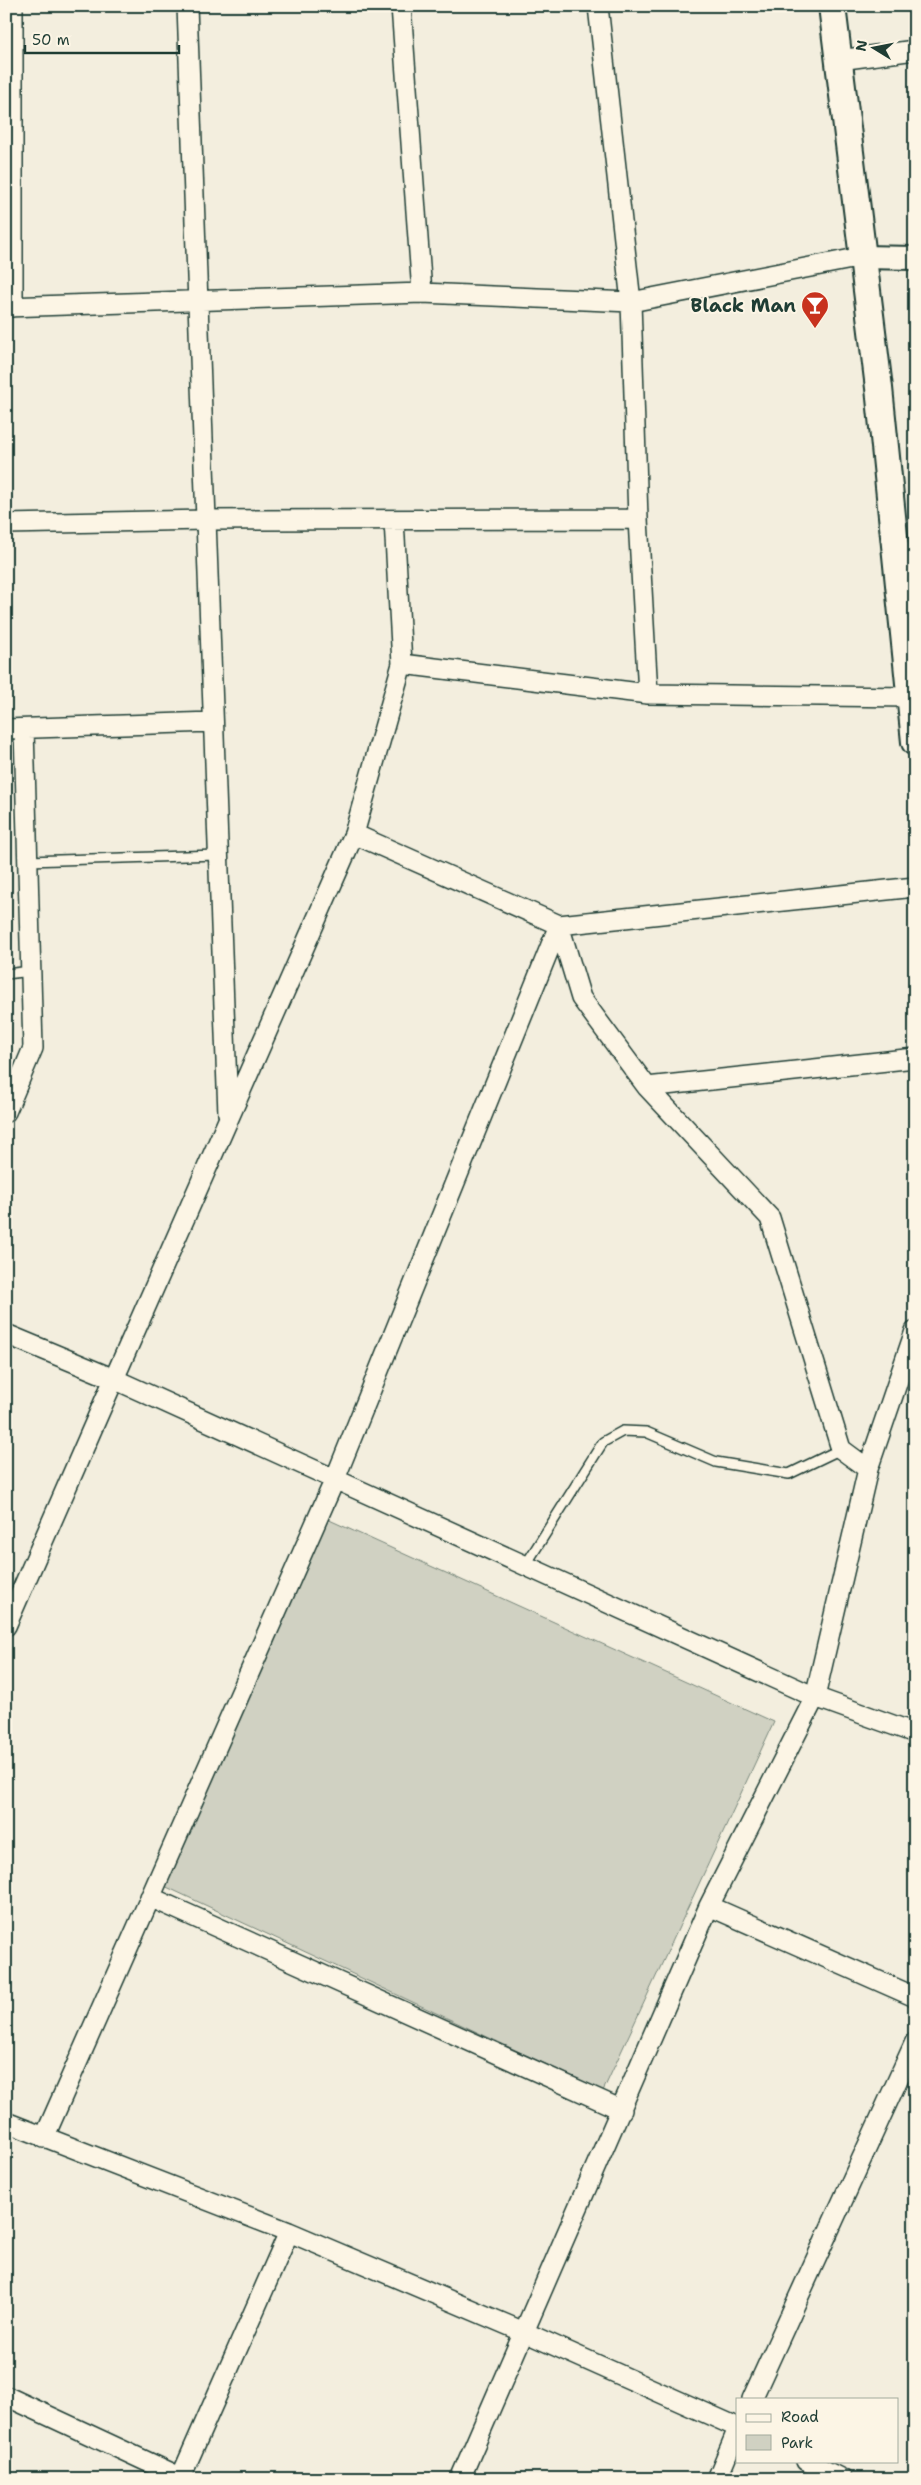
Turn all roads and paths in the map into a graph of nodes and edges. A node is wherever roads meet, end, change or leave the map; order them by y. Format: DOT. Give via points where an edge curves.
graph roads {
  1 [pos="187,6"];
  2 [pos="401,6"];
  3 [pos="598,6"];
  4 [pos="832,6"];
  5 [pos="10,13"];
  6 [pos="915,50"];
  7 [pos="839,60"];
  8 [pos="862,257"];
  9 [pos="915,258"];
  10 [pos="422,293"];
  11 [pos="198,300"];
  12 [pos="631,302"];
  13 [pos="10,307"];
  14 [pos="206,520"];
  15 [pos="394,520"];
  16 [pos="638,520"];
  17 [pos="6,524"];
  18 [pos="402,664"];
  19 [pos="648,694"];
  20 [pos="910,697"];
  21 [pos="212,722"];
  22 [pos="15,729"];
  23 [pos="915,742"];
  24 [pos="354,834"];
  25 [pos="217,855"];
  26 [pos="28,861"];
  27 [pos="915,887"];
  28 [pos="559,925"];
  29 [pos="31,971"];
  30 [pos="6,974"];
  31 [pos="915,1058"];
  32 [pos="647,1086"];
  33 [pos="6,1112"];
  34 [pos="228,1120"];
  35 [pos="915,1331"];
  36 [pos="6,1334"];
  37 [pos="114,1379"];
  38 [pos="841,1449"];
  39 [pos="868,1469"];
  40 [pos="334,1479"];
  41 [pos="525,1566"];
  42 [pos="12,1597"];
  43 [pos="6,1626"];
  44 [pos="815,1697"];
  45 [pos="915,1733"];
  46 [pos="150,1897"];
  47 [pos="709,1906"];
  48 [pos="915,1997"];
  49 [pos="915,2042"];
  50 [pos="622,2110"];
  51 [pos="6,2122"];
  52 [pos="44,2138"];
  53 [pos="289,2232"];
  54 [pos="524,2332"];
  55 [pos="6,2396"];
  56 [pos="752,2398"];
  57 [pos="736,2429"];
  58 [pos="736,2432"];
  59 [pos="808,2462"];
  60 [pos="180,2478"];
  61 [pos="460,2479"];
  62 [pos="717,2479"];
  63 [pos="842,2479"];
  1 -- 11 [label="street"];
  2 -- 10 [label="street"];
  3 -- 12 [label="street"];
  4 -- 7 [label="main road"];
  5 -- 13 [label="street"];
  6 -- 7 [label="street"];
  7 -- 8 [label="main road"];
  8 -- 9 [label="street"];
  8 -- 12 [label="street"];
  8 -- 20 [label="main road"];
  10 -- 11 [label="street"];
  10 -- 12 [label="street"];
  11 -- 13 [label="street"];
  11 -- 14 [label="street"];
  12 -- 16 [label="street"];
  14 -- 15 [label="street"];
  14 -- 17 [label="street"];
  14 -- 21 [label="street"];
  15 -- 16 [label="street"];
  15 -- 18 [label="street"];
  16 -- 19 [label="street"];
  18 -- 19 [label="street"];
  18 -- 24 [label="street"];
  19 -- 20 [label="street"];
  20 -- 23 [label="main road"];
  21 -- 22 [label="street"];
  21 -- 25 [label="street"];
  22 -- 26 [label="street"];
  24 -- 28 [label="street"];
  24 -- 34 [label="street"];
  25 -- 26 [label="lane"];
  25 -- 34 [label="street"];
  26 -- 29 [label="street"];
  27 -- 28 [label="street"];
  28 -- 32 [label="street" via="580,998"];
  28 -- 40 [label="street"];
  29 -- 30 [label="lane"];
  29 -- 33 [label="street" via="33,1048"];
  31 -- 32 [label="street"];
  32 -- 38 [label="street" via="770,1218"];
  34 -- 37 [label="street"];
  35 -- 39 [label="street"];
  36 -- 37 [label="street"];
  37 -- 40 [label="street"];
  37 -- 42 [label="street"];
  38 -- 39 [label="street"];
  38 -- 41 [label="lane" via="788,1474 716,1462 646,1432 623,1432 603,1442"];
  39 -- 44 [label="street"];
  40 -- 41 [label="street"];
  40 -- 46 [label="street"];
  41 -- 44 [label="street"];
  42 -- 43 [label="street"];
  44 -- 45 [label="street"];
  44 -- 47 [label="street"];
  46 -- 50 [label="street"];
  46 -- 52 [label="street"];
  47 -- 48 [label="street"];
  47 -- 50 [label="street"];
  49 -- 56 [label="street"];
  50 -- 54 [label="street"];
  51 -- 52 [label="street"];
  52 -- 53 [label="street"];
  53 -- 54 [label="street"];
  53 -- 60 [label="street"];
  54 -- 57 [label="street"];
  54 -- 61 [label="street"];
  55 -- 60 [label="street"];
  58 -- 62 [label="street"];
  59 -- 63 [label="street"];
}
